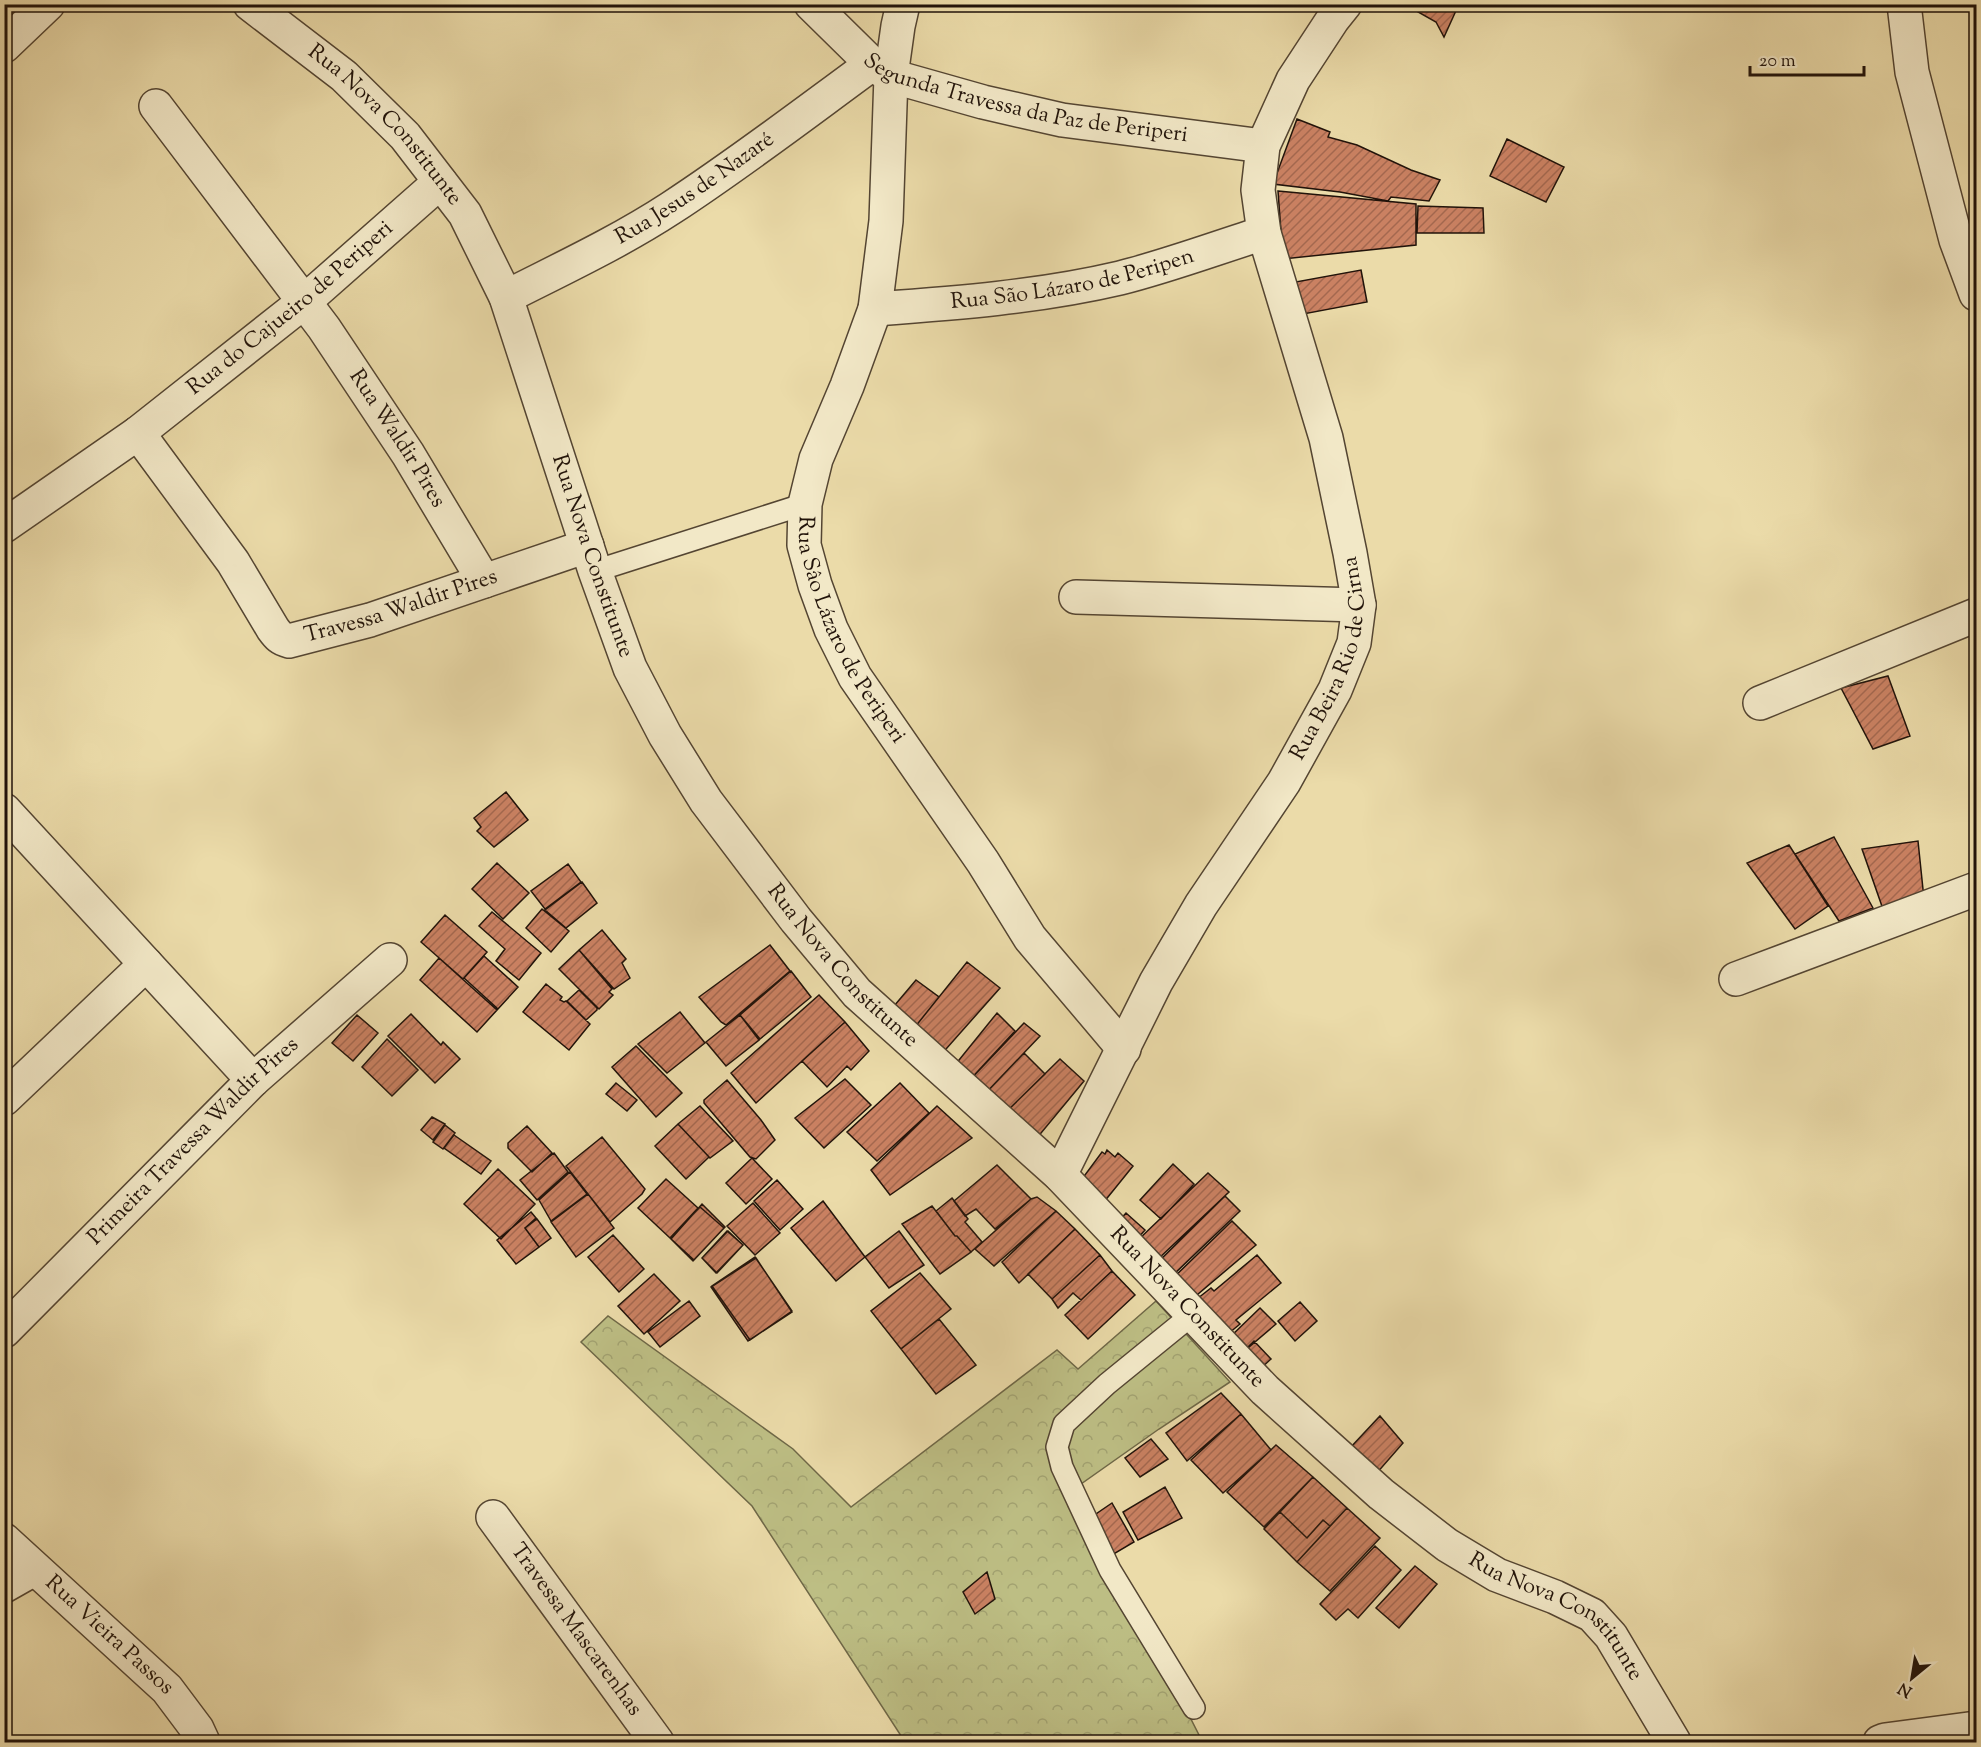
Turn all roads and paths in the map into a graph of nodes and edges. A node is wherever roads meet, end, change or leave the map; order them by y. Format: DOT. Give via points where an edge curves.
graph roads {
  1 [pos="48,4"];
  2 [pos="250,4"];
  3 [pos="811,4"];
  4 [pos="903,4"];
  5 [pos="1345,4"];
  6 [pos="1904,4"];
  7 [pos="4,46"];
  8 [pos="881,70"];
  9 [pos="156,106"];
  10 [pos="1263,146"];
  11 [pos="440,182"];
  12 [pos="1264,233"];
  13 [pos="1977,294"];
  14 [pos="506,297"];
  15 [pos="304,301"];
  16 [pos="875,309"];
  17 [pos="138,433"];
  18 [pos="805,504"];
  19 [pos="4,526"];
  20 [pos="591,559"];
  21 [pos="483,581"];
  22 [pos="1076,597"];
  23 [pos="1359,605"];
  24 [pos="1977,615"];
  25 [pos="1760,704"];
  26 [pos="4,810"];
  27 [pos="1977,889"];
  28 [pos="390,960"];
  29 [pos="146,964"];
  30 [pos="1736,979"];
  31 [pos="1124,1049"];
  32 [pos="253,1080"];
  33 [pos="4,1099"];
  34 [pos="1060,1174"];
  35 [pos="1193,1314"];
  36 [pos="4,1331"];
  37 [pos="493,1517"];
  38 [pos="4,1540"];
  39 [pos="34,1569"];
  40 [pos="4,1586"];
  41 [pos="1194,1707"];
  42 [pos="1977,1728"];
  43 [pos="1884,1742"];
  44 [pos="203,1743"];
  45 [pos="657,1743"];
  46 [pos="1674,1743"];
  1 -- 7 [label="street"];
  2 -- 11 [label="street, Rua Nova Constitunte" via="344,76 405,136"];
  3 -- 8 [label="street, Segunda Travessa da Paz de Periperi"];
  4 -- 8 [label="street, Rua Sâo Lázaro de Periperi"];
  5 -- 10 [label="street, Rua Beira Rio de Cirna" via="1293,80"];
  6 -- 13 [label="street" via="1912,72 1956,240"];
  8 -- 10 [label="street, Segunda Travessa da Paz de Periperi" via="983,102 1062,120"];
  8 -- 14 [label="street, Rua Jesus de Nazaré" via="670,209"];
  8 -- 16 [label="street, Rua Sâo Lázaro de Periperi" via="886,221"];
  9 -- 15 [label="street, Rua Waldir Pires"];
  10 -- 12 [label="street, Rua Beira Rio de Cirna" via="1258,190"];
  11 -- 14 [label="street, Rua Nova Constitunte" via="465,214"];
  11 -- 15 [label="street, Rua do Cajueiro de Periperi"];
  12 -- 16 [label="street, Rua São Lázaro de Peripen" via="1120,278 970,302"];
  12 -- 23 [label="street, Rua Beira Rio de Cirna" via="1326,438"];
  14 -- 20 [label="street, Rua Nova Constitunte"];
  15 -- 17 [label="street, Rua do Cajueiro de Periperi"];
  15 -- 21 [label="street, Rua Waldir Pires" via="408,454"];
  16 -- 18 [label="street, Rua Sâo Lázaro de Periperi" via="816,459"];
  17 -- 19 [label="street, Rua do Cajueiro de Periperi"];
  17 -- 21 [label="street, Travessa Waldir Pires" via="233,562 278,637 284,640 370,620"];
  18 -- 20 [label="lane"];
  18 -- 31 [label="street, Rua Sâo Lázaro de Periperi" via="804,545 815,585 855,677 983,862 1030,938"];
  20 -- 21 [label="street, Travessa Waldir Pires"];
  20 -- 34 [label="street, Rua Nova Constitunte" via="630,668 665,735 706,801 750,860 857,993"];
  22 -- 23 [label="street"];
  23 -- 31 [label="street, Rua Beira Rio de Cirna" via="1354,644 1335,690 1284,782 1201,904 1156,982"];
  24 -- 25 [label="street"];
  26 -- 29 [label="street"];
  27 -- 30 [label="street"];
  28 -- 32 [label="street, Primeira Travessa Waldir Pires"];
  29 -- 32 [label="street"];
  29 -- 33 [label="street"];
  31 -- 34 [label="street, Rua Beira Rio de Cirna"];
  32 -- 36 [label="street, Primeira Travessa Waldir Pires"];
  34 -- 35 [label="street, Rua Nova Constitunte"];
  35 -- 41 [label="lane" via="1064,1424 1057,1447 1062,1467 1110,1570"];
  35 -- 46 [label="street, Rua Nova Constitunte" via="1265,1389 1381,1494 1446,1545 1497,1575 1592,1615 1611,1636"];
  37 -- 45 [label="street, Travessa Mascarenhas"];
  38 -- 39 [label="street, Rua Vieira Passos"];
  39 -- 40 [label="street"];
  39 -- 44 [label="street, Rua Vieira Passos" via="166,1689"];
  42 -- 43 [label="street"];
}
